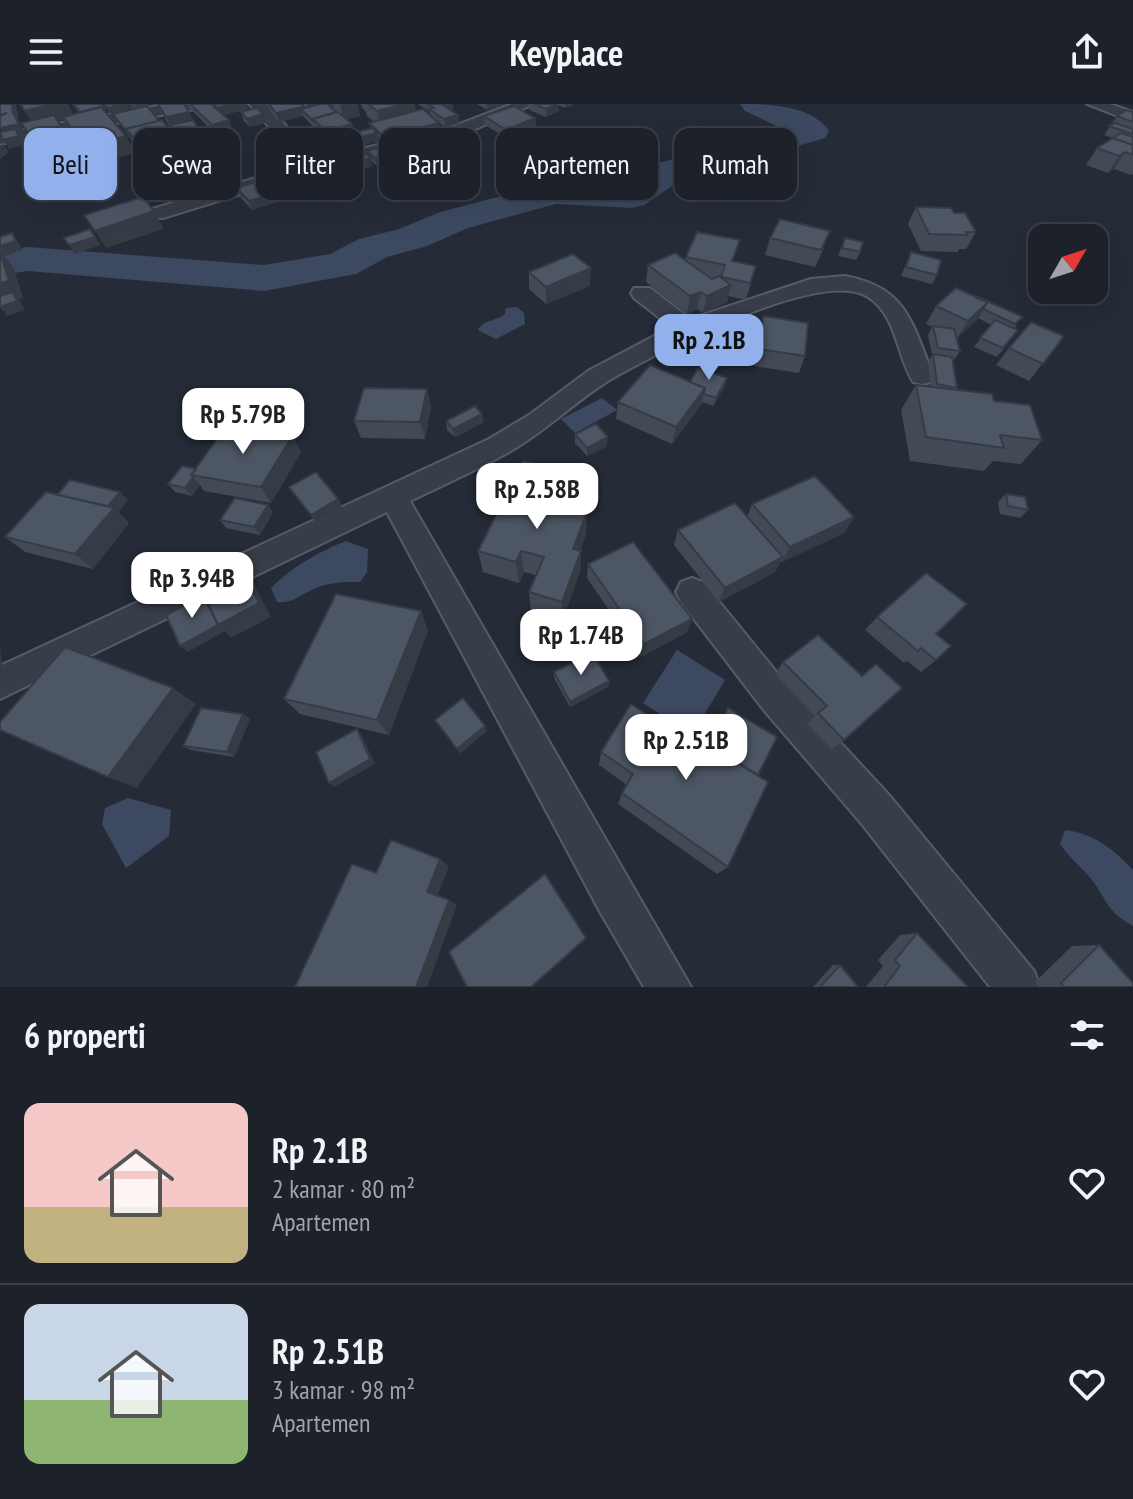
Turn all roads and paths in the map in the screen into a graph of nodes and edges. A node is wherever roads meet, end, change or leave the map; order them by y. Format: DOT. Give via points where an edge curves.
graph roads {
  1 [pos="195,104"];
  2 [pos="257,104"];
  3 [pos="526,104"];
  4 [pos="1095,104"];
  5 [pos="154,108"];
  6 [pos="1133,117"];
  7 [pos="279,128"];
  8 [pos="0,139"];
  9 [pos="363,154"];
  10 [pos="256,183"];
  11 [pos="156,214"];
  12 [pos="642,293"];
  13 [pos="687,328"];
  14 [pos="922,376"];
  15 [pos="394,498"];
  16 [pos="692,592"];
  17 [pos="0,683"];
  18 [pos="669,987"];
  19 [pos="1018,987"];
  1 -- 5 [label="street"];
  2 -- 7 [label="street"];
  3 -- 9 [label="street" via="460,130"];
  4 -- 6 [label="street"];
  5 -- 8 [label="street"];
  10 -- 11 [label="street"];
  12 -- 13 [label="street"];
  13 -- 14 [label="street" via="819,284 859,284 887,298"];
  13 -- 15 [label="street" via="597,377 498,446"];
  15 -- 17 [label="street"];
  15 -- 18 [label="street"];
  16 -- 19 [label="street"];
}
